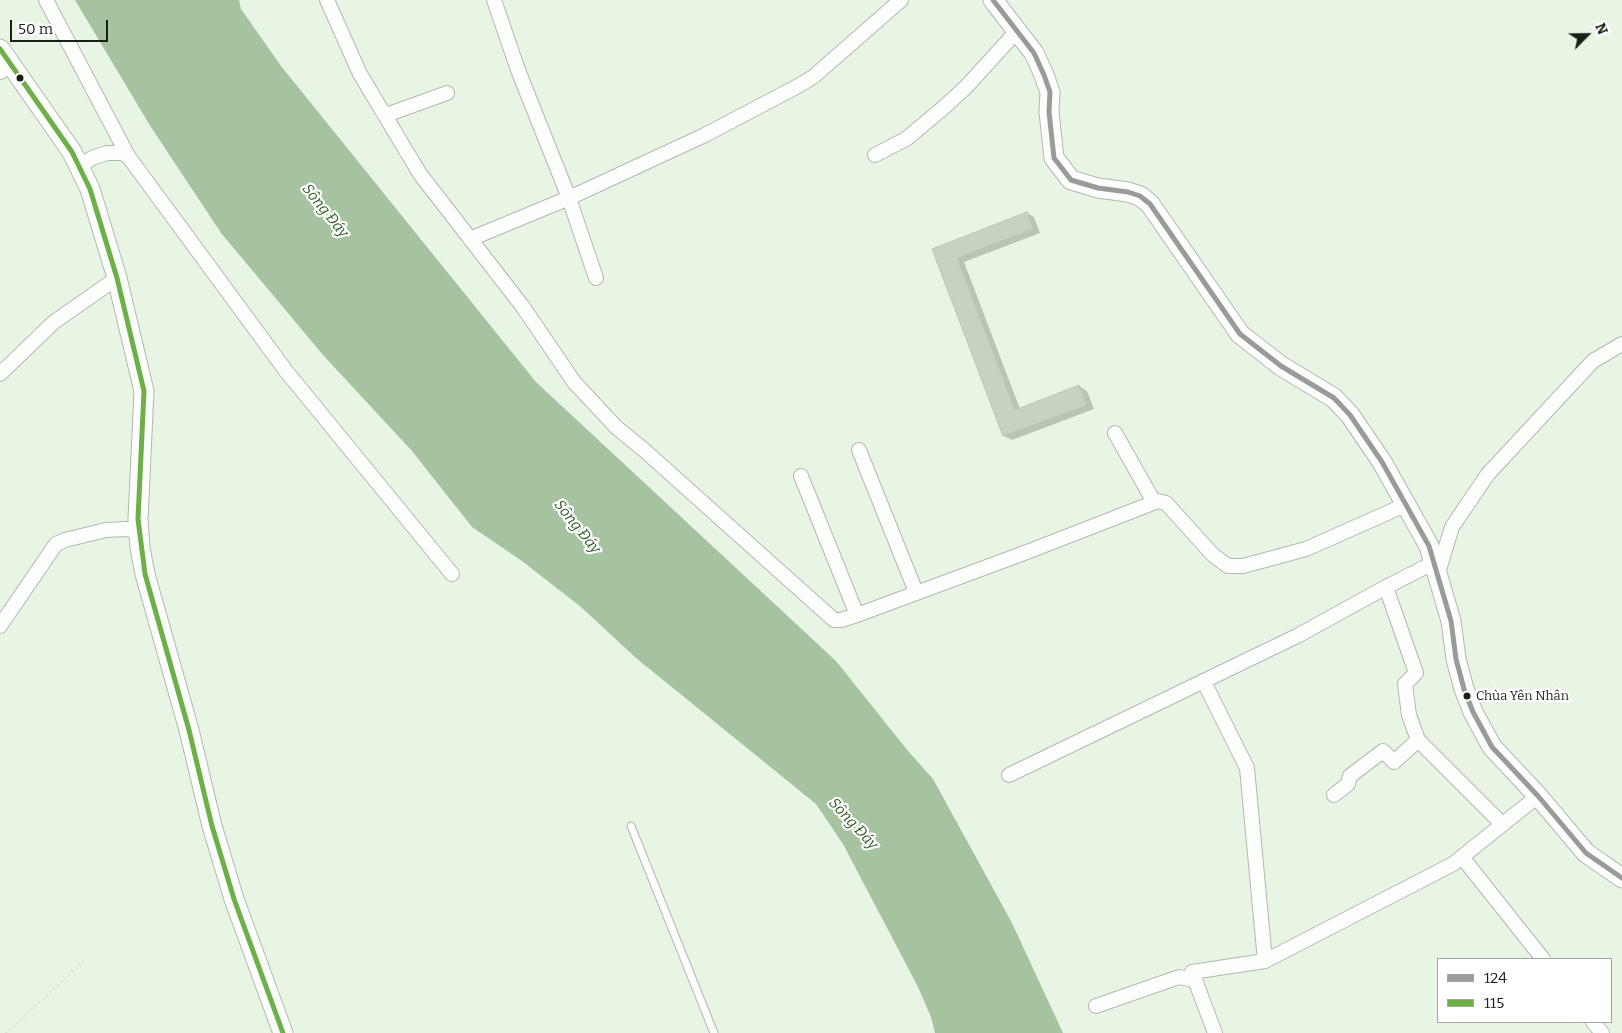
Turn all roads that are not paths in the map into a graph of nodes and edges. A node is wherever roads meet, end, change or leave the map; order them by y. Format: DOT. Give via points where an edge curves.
graph roads {
  1 [pos="46,0"];
  2 [pos="327,0"];
  3 [pos="494,0"];
  4 [pos="901,0"];
  5 [pos="993,0"];
  6 [pos="1018,30"];
  7 [pos="0,49"];
  8 [pos="6,68"];
  9 [pos="447,93"];
  10 [pos="386,114"];
  11 [pos="875,155"];
  12 [pos="128,156"];
  13 [pos="79,167"];
  14 [pos="569,198"];
  15 [pos="470,239"];
  16 [pos="117,278"];
  17 [pos="596,278"];
  18 [pos="1622,344"];
  19 [pos="0,374"];
  20 [pos="1115,433"];
  21 [pos="859,450"];
  22 [pos="801,476"];
  23 [pos="1154,502"];
  24 [pos="1405,505"];
  25 [pos="139,531"];
  26 [pos="1436,569"];
  27 [pos="452,574"];
  28 [pos="1388,586"];
  29 [pos="916,592"];
  30 [pos="857,615"];
  31 [pos="0,626"];
  32 [pos="1204,682"];
  33 [pos="1418,740"];
  34 [pos="1009,775"];
  35 [pos="1334,795"];
  36 [pos="1538,796"];
  37 [pos="1502,824"];
  38 [pos="631,826"];
  39 [pos="1462,857"];
  40 [pos="1622,878"];
  41 [pos="1542,958"];
  42 [pos="1265,961"];
  43 [pos="1195,980"];
  44 [pos="1096,1006"];
  45 [pos="1594,1023"];
  46 [pos="283,1033"];
  47 [pos="714,1033"];
  48 [pos="1215,1033"];
  49 [pos="1602,1033"];
  1 -- 12 [label="street"];
  2 -- 10 [label="street" via="360,74"];
  3 -- 14 [label="street"];
  4 -- 14 [label="street" via="819,72 798,86 705,135"];
  5 -- 6 [label="street"];
  6 -- 11 [label="street" via="942,109 906,139"];
  6 -- 24 [label="street" via="1034,53 1050,92 1052,144 1057,164 1071,180 1128,192 1150,204 1240,334 1281,366 1334,398 1350,415 1382,462"];
  7 -- 8 [label="street"];
  8 -- 13 [label="street" via="72,152"];
  9 -- 10 [label="street"];
  10 -- 15 [label="street" via="420,174"];
  12 -- 13 [label="street" via="107,153"];
  12 -- 27 [label="street" via="286,371"];
  13 -- 16 [label="street" via="90,189"];
  14 -- 15 [label="street"];
  14 -- 17 [label="street"];
  15 -- 30 [label="street" via="523,307 574,382 616,428 830,618 838,621"];
  16 -- 19 [label="street" via="54,322"];
  16 -- 25 [label="street" via="144,391"];
  18 -- 26 [label="street" via="1593,361 1488,474 1452,526"];
  20 -- 23 [label="street"];
  21 -- 29 [label="street"];
  22 -- 30 [label="street"];
  23 -- 24 [label="street" via="1166,504 1213,555 1228,566 1243,566 1306,549"];
  23 -- 29 [label="street"];
  24 -- 26 [label="street" via="1429,546"];
  25 -- 31 [label="street" via="106,530 56,544"];
  25 -- 46 [label="street" via="154,613 190,730 212,826 234,899"];
  26 -- 28 [label="street"];
  26 -- 36 [label="street" via="1456,659 1473,712 1492,747"];
  28 -- 32 [label="street"];
  28 -- 33 [label="street" via="1416,673 1406,684 1409,715"];
  29 -- 30 [label="street"];
  32 -- 34 [label="street"];
  32 -- 42 [label="street" via="1247,768"];
  33 -- 35 [label="street" via="1394,762 1383,751 1350,776 1348,784"];
  33 -- 37 [label="street"];
  36 -- 37 [label="street"];
  36 -- 40 [label="street" via="1586,853"];
  37 -- 39 [label="street"];
  38 -- 47 [label="lane"];
  39 -- 41 [label="street"];
  39 -- 42 [label="street"];
  42 -- 43 [label="street" via="1192,972"];
  43 -- 44 [label="street" via="1179,977"];
  43 -- 48 [label="street"];
  45 -- 49 [label="street"];
}
